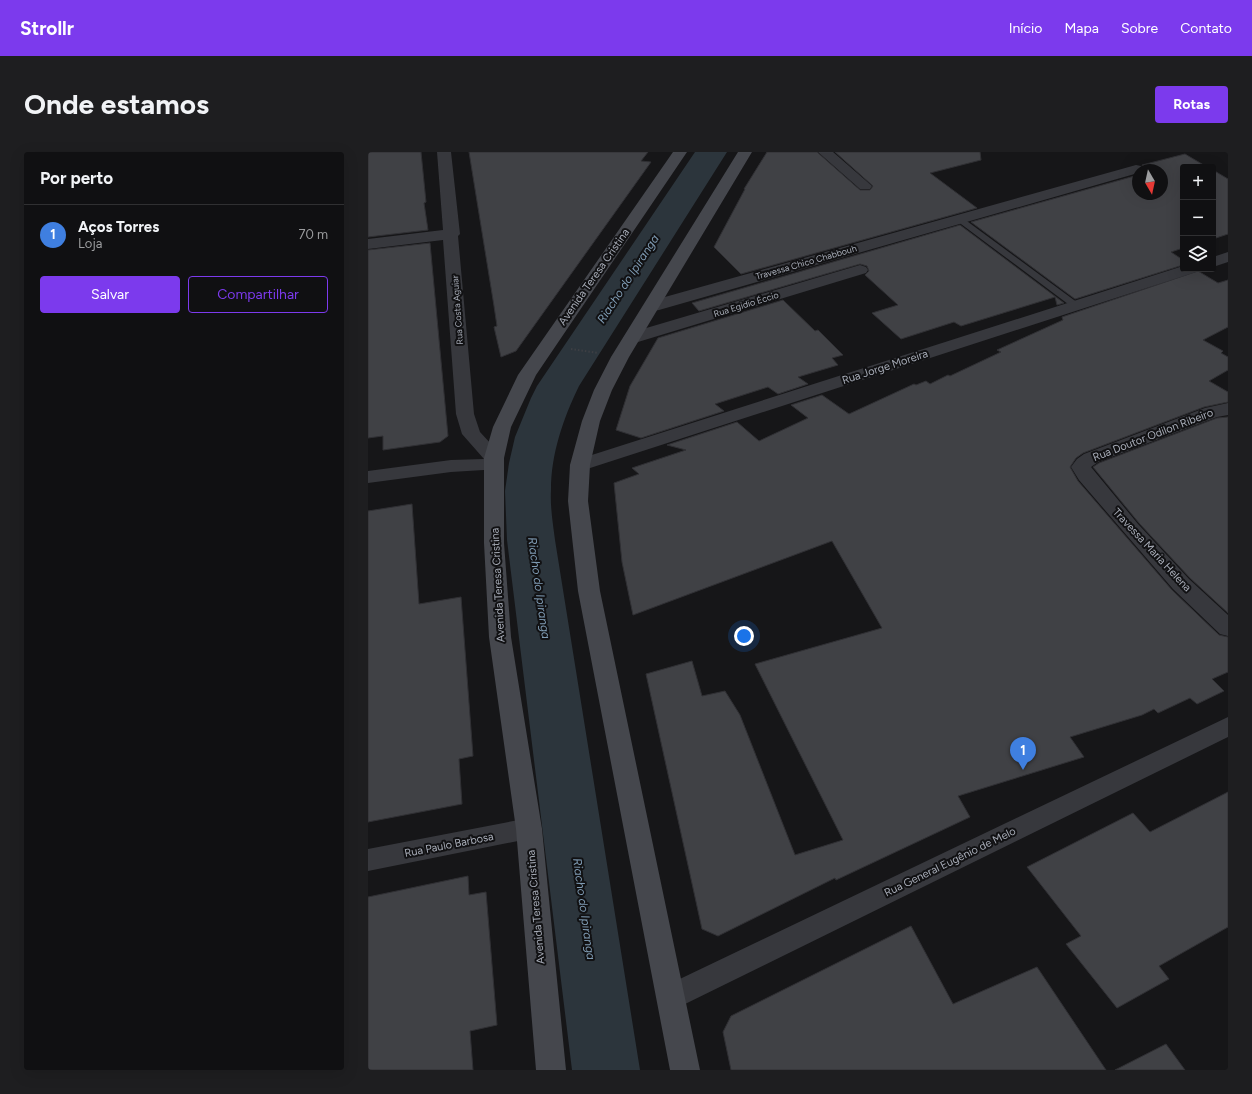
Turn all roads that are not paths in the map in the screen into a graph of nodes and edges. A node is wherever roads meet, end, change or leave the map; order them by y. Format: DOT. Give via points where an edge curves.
graph roads {
  1 [pos="444,152"];
  2 [pos="680,152"];
  3 [pos="745,152"];
  4 [pos="825,152"];
  5 [pos="1132,171"];
  6 [pos="865,186"];
  7 [pos="960,219"];
  8 [pos="452,234"];
  9 [pos="368,244"];
  10 [pos="1228,257"];
  11 [pos="1216,261"];
  12 [pos="860,270"];
  13 [pos="1180,272"];
  14 [pos="1075,305"];
  15 [pos="652,306"];
  16 [pos="632,338"];
  17 [pos="1228,409"];
  18 [pos="494,461"];
  19 [pos="580,465"];
  20 [pos="1081,467"];
  21 [pos="368,477"];
  22 [pos="1228,628"];
  23 [pos="1228,726"];
  24 [pos="529,828"];
  25 [pos="368,860"];
  26 [pos="672,997"];
  27 [pos="551,1070"];
  28 [pos="685,1070"];
  1 -- 8 [label="street, Rua Costa Aguiar"];
  2 -- 18 [label="main road, Avenida Teresa Cristina" via="527,375 502,427"];
  3 -- 15 [label="main road"];
  4 -- 6 [label="street"];
  5 -- 7 [label="street, Travessa Chico Chabbouh"];
  7 -- 14 [label="lane"];
  7 -- 15 [label="street, Travessa Chico Chabbouh"];
  8 -- 9 [label="street"];
  8 -- 18 [label="street, Rua Costa Aguiar" via="465,414 471,434"];
  10 -- 11 [label="street"];
  12 -- 16 [label="street, Rua Egidio Éccio"];
  13 -- 14 [label="street, Rua Jorge Moreira"];
  14 -- 19 [label="street, Rua Jorge Moreira"];
  15 -- 16 [label="main road"];
  16 -- 19 [label="main road" via="603,390 591,420"];
  17 -- 20 [label="street, Rua Doutor Odilon Ribeiro" via="1212,412 1091,458"];
  18 -- 21 [label="street"];
  18 -- 24 [label="main road, Avenida Teresa Cristina" via="494,543 500,637"];
  19 -- 26 [label="main road" via="578,501 588,591"];
  20 -- 22 [label="street, Travessa Maria Helena" via="1130,529 1181,584"];
  23 -- 26 [label="street, Rua General Eugênio de Melo"];
  24 -- 25 [label="street, Rua Paulo Barbosa"];
  24 -- 27 [label="main road, Avenida Teresa Cristina"];
  26 -- 28 [label="main road"];
}
